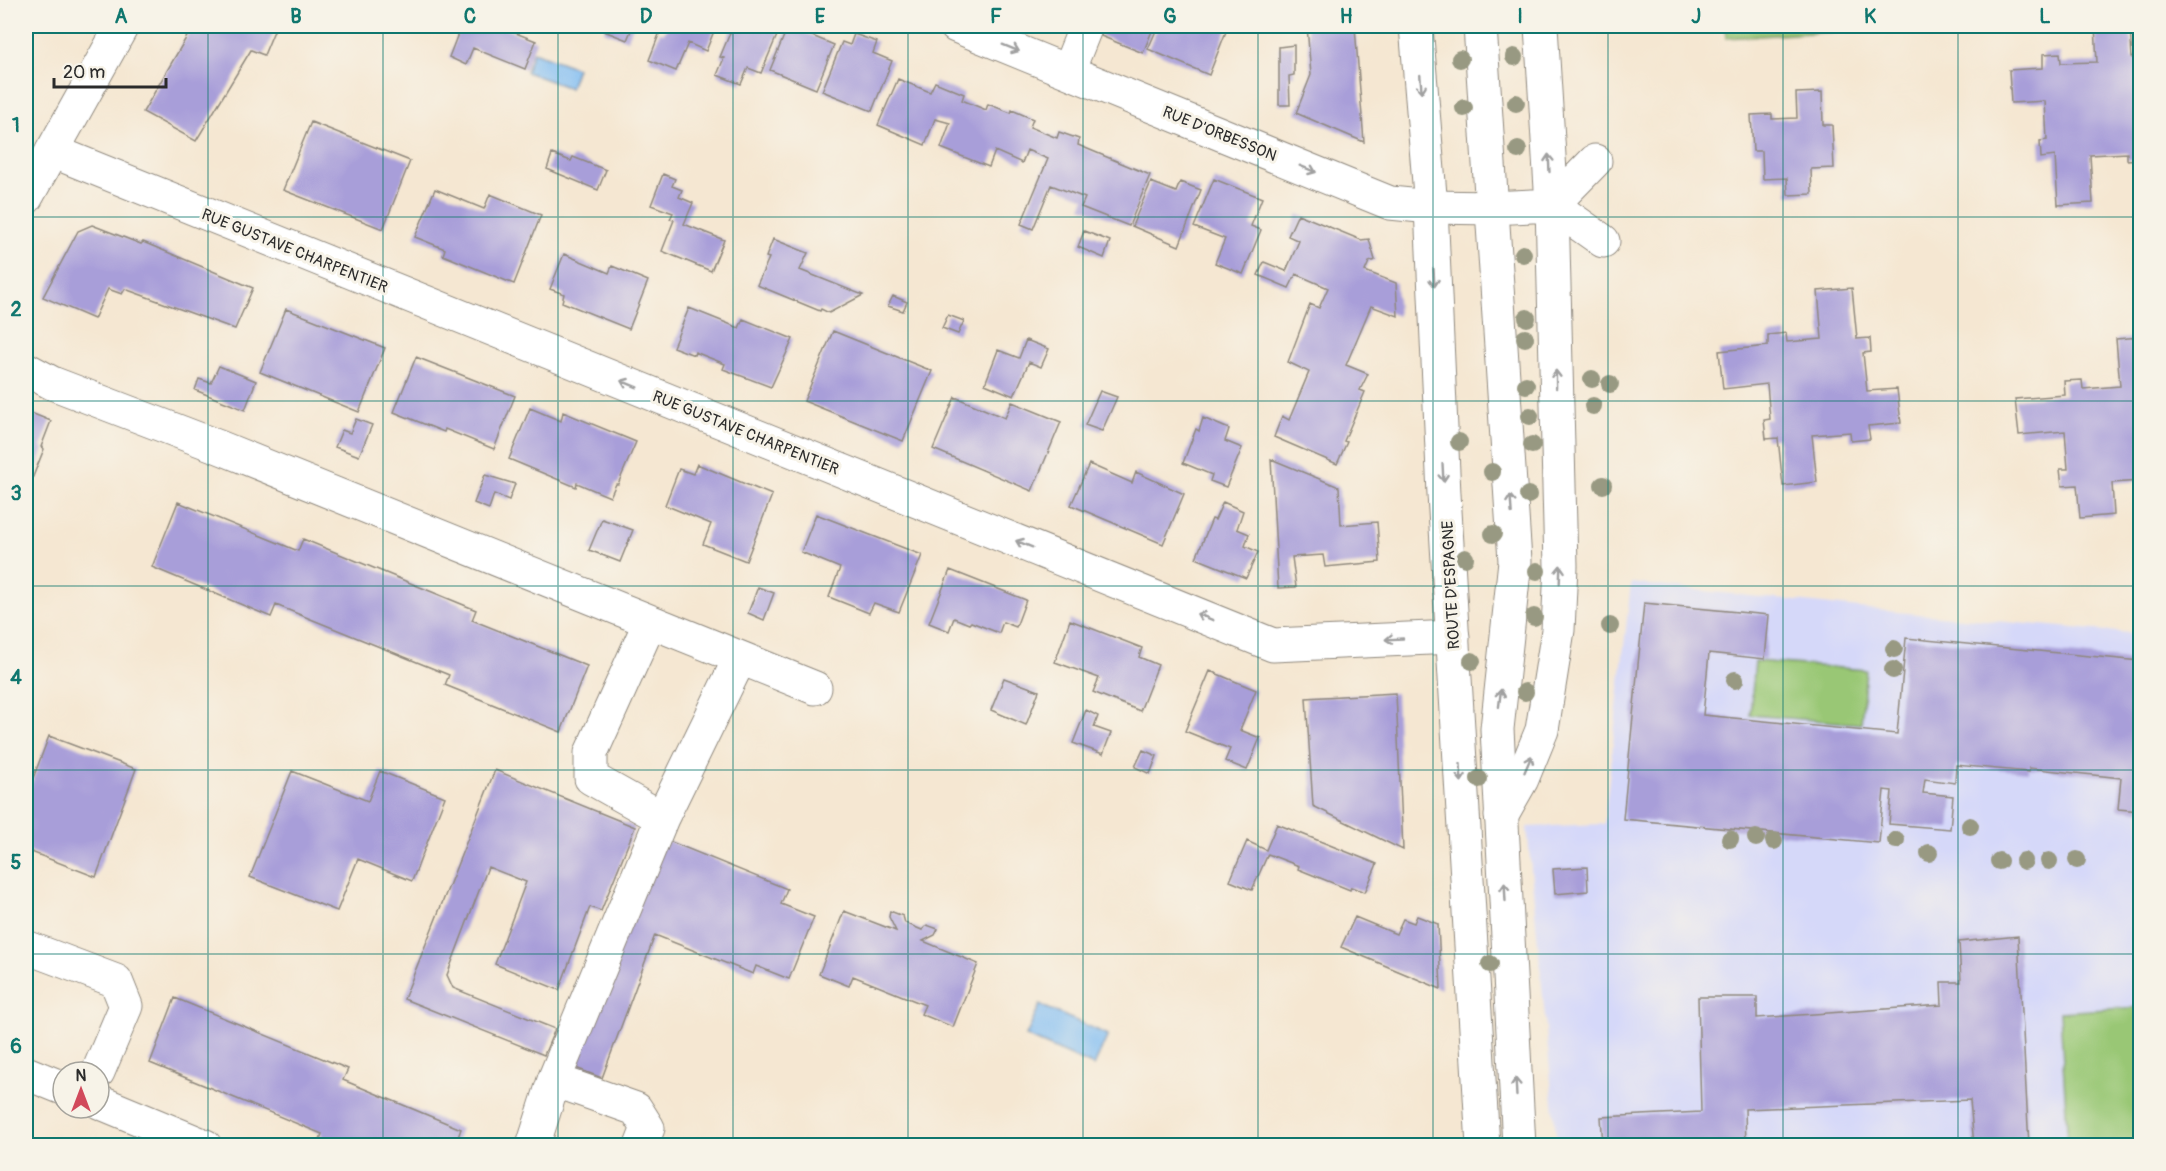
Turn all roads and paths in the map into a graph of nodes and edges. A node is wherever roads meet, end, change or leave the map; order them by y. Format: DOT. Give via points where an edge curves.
graph roads {
  1 [pos="123,26"];
  2 [pos="956,26"];
  3 [pos="1086,26"];
  4 [pos="1416,26"];
  5 [pos="1480,26"];
  6 [pos="1541,26"];
  7 [pos="1068,71"];
  8 [pos="40,160"];
  9 [pos="1595,161"];
  10 [pos="26,198"];
  11 [pos="1551,205"];
  12 [pos="1431,207"];
  13 [pos="1491,208"];
  14 [pos="1603,241"];
  15 [pos="26,369"];
  16 [pos="650,622"];
  17 [pos="1453,636"];
  18 [pos="740,658"];
  19 [pos="815,688"];
  20 [pos="1501,816"];
  21 [pos="662,818"];
  22 [pos="26,947"];
  23 [pos="103,1060"];
  24 [pos="26,1073"];
  25 [pos="554,1080"];
  26 [pos="51,1083"];
  27 [pos="111,1107"];
  28 [pos="205,1146"];
  29 [pos="533,1146"];
  30 [pos="641,1146"];
  31 [pos="1483,1146"];
  32 [pos="1519,1146"];
  1 -- 8 [label="main road"];
  2 -- 7 [label="main road, RUE D'ORBESSON, one-way"];
  3 -- 7 [label="main road"];
  4 -- 12 [label="main road, ROUTE D'ESPAGNE, one-way"];
  5 -- 13 [label="main road"];
  11 -- 6 [label="main road, one-way"];
  7 -- 12 [label="main road, RUE D'ORBESSON, one-way" via="1390,203"];
  8 -- 10 [label="main road"];
  17 -- 8 [label="main road, RUE GUSTAVE CHARPENTIER, one-way" via="1273,645"];
  9 -- 11 [label="main road"];
  11 -- 13 [label="main road"];
  11 -- 14 [label="main road"];
  20 -- 11 [label="main road, one-way" via="1522,779 1542,730 1558,630 1561,566"];
  12 -- 13 [label="main road, RUE D'ORBESSON"];
  12 -- 17 [label="main road, ROUTE D'ESPAGNE, one-way"];
  20 -- 13 [label="main road, one-way" via="1497,729 1515,561"];
  15 -- 16 [label="main road" via="52,383"];
  16 -- 18 [label="main road"];
  16 -- 21 [label="main road" via="591,753 591,778"];
  17 -- 31 [label="main road, ROUTE D'ESPAGNE, one-way"];
  18 -- 19 [label="main road"];
  18 -- 21 [label="main road"];
  32 -- 20 [label="main road, one-way"];
  21 -- 25 [label="main road"];
  22 -- 23 [label="main road" via="116,981 126,1006"];
  24 -- 26 [label="main road"];
  25 -- 29 [label="main road"];
  25 -- 30 [label="main road" via="636,1109 648,1128"];
  27 -- 28 [label="main road"];
}
